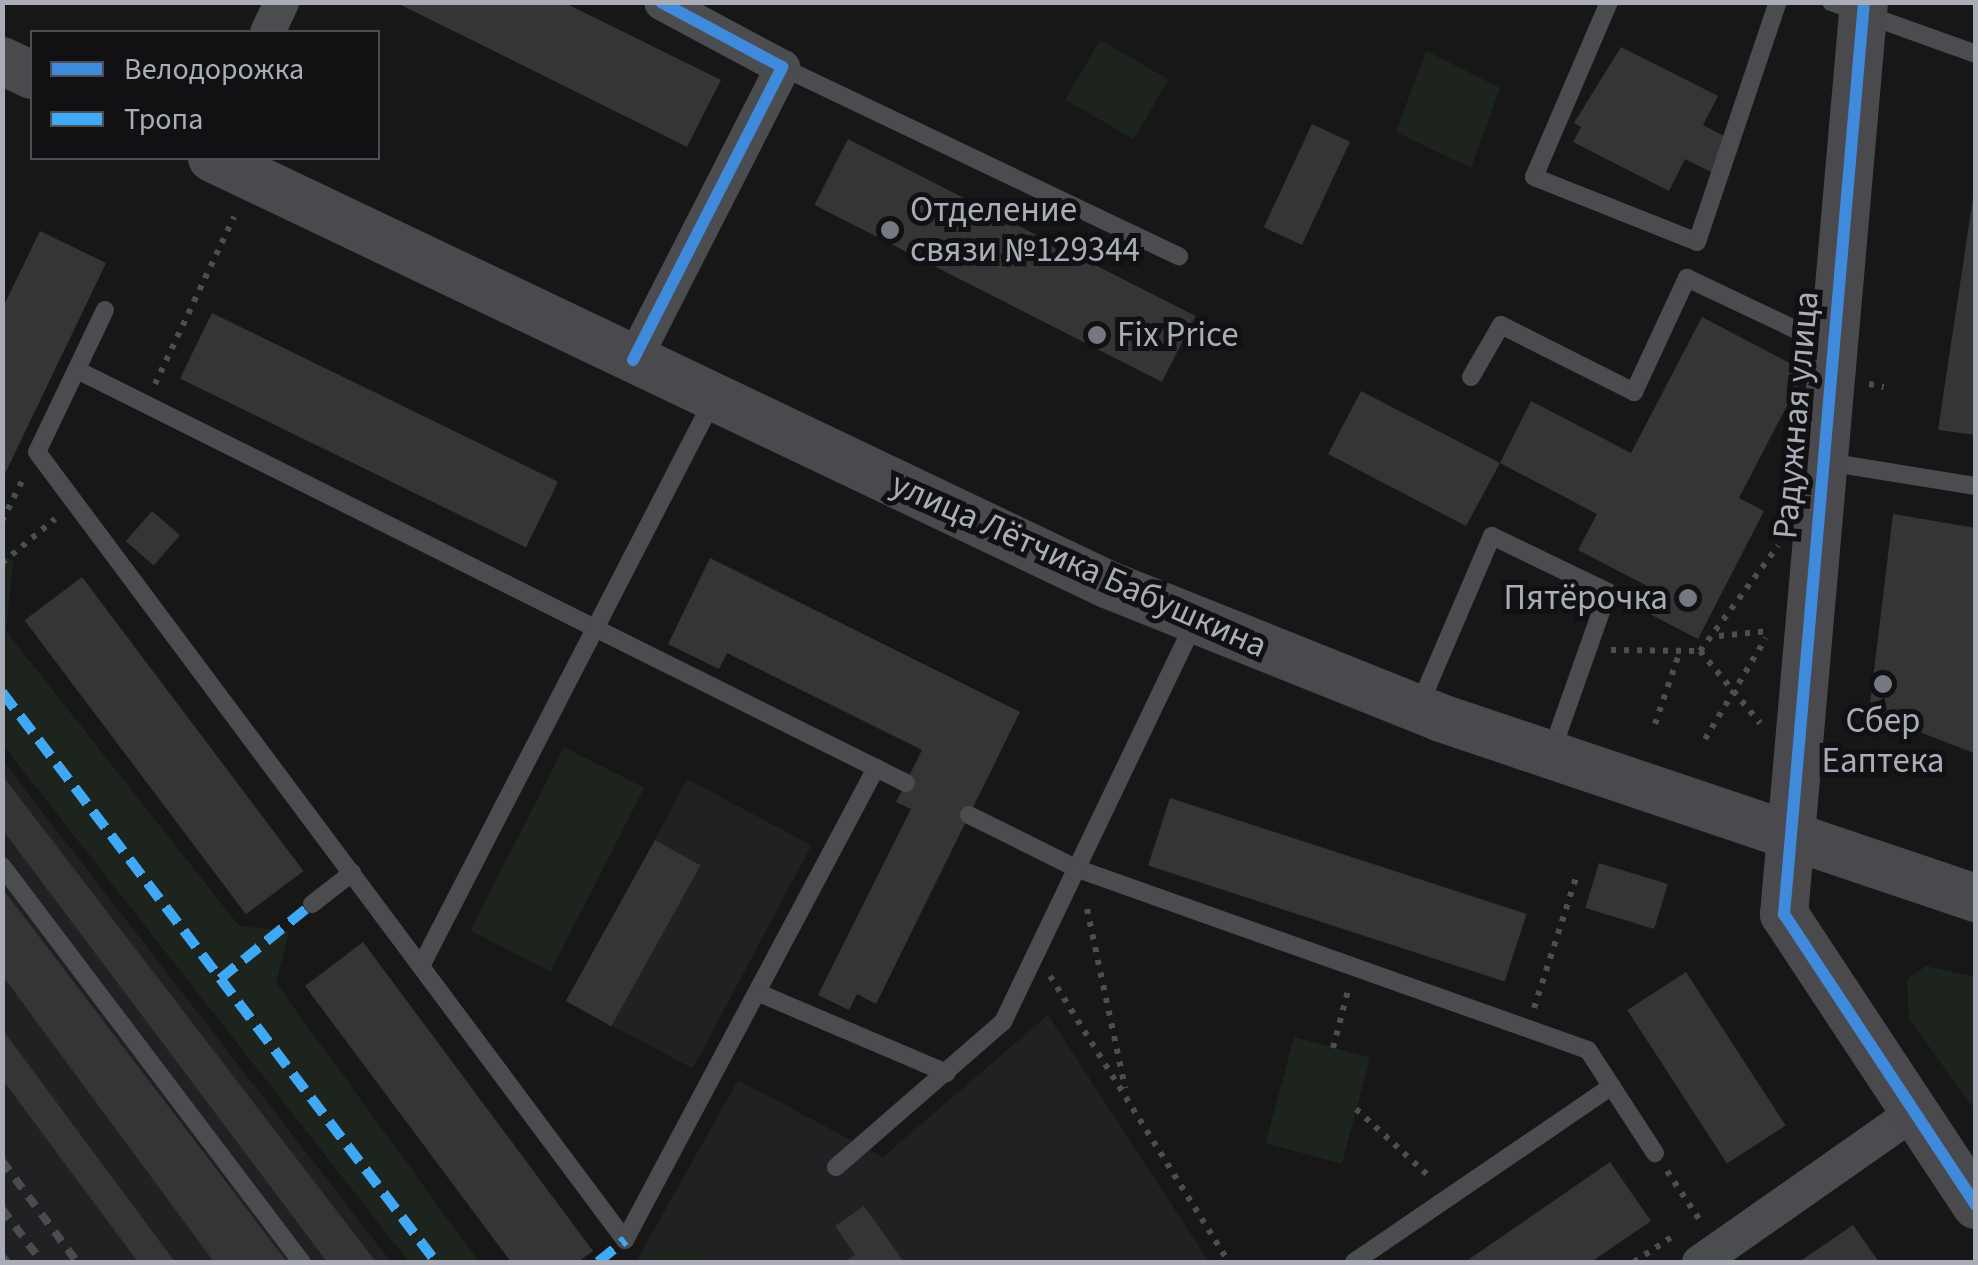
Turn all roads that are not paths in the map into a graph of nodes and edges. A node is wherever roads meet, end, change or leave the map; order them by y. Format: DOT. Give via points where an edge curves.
graph roads {
  1 [pos="282,2"];
  2 [pos="661,2"];
  3 [pos="1609,2"];
  4 [pos="1778,2"];
  5 [pos="1853,6"];
  6 [pos="268,30"];
  7 [pos="1976,54"];
  8 [pos="782,67"];
  9 [pos="216,160"];
  10 [pos="1180,256"];
  11 [pos="105,310"];
  12 [pos="1832,347"];
  13 [pos="633,360"];
  14 [pos="76,370"];
  15 [pos="1471,378"];
  16 [pos="713,399"];
  17 [pos="1822,461"];
  18 [pos="1976,486"];
  19 [pos="1195,620"];
  20 [pos="596,628"];
  21 [pos="1418,709"];
  22 [pos="1551,754"];
  23 [pos="876,768"];
  24 [pos="906,783"];
  25 [pos="970,815"];
  26 [pos="1788,832"];
  27 [pos="2,866"];
  28 [pos="1078,869"];
  29 [pos="352,873"];
  30 [pos="1976,898"];
  31 [pos="312,904"];
  32 [pos="421,966"];
  33 [pos="759,994"];
  34 [pos="947,1073"];
  35 [pos="1612,1086"];
  36 [pos="1912,1113"];
  37 [pos="1656,1153"];
  38 [pos="836,1167"];
  39 [pos="1976,1205"];
  40 [pos="302,1262"];
  41 [pos="1354,1262"];
  42 [pos="1699,1262"];
  1 -- 6 [label="street"];
  2 -- 8 [label="street"];
  3 -- 4 [label="lane" via="1534,176 1697,242"];
  5 -- 7 [label="lane"];
  5 -- 12 [label="main road, Радужная улица"];
  8 -- 10 [label="lane"];
  8 -- 13 [label="street"];
  9 -- 13 [label="main road, улица Лётчика Бабушкина"];
  11 -- 14 [label="lane"];
  12 -- 15 [label="lane" via="1688,278 1634,392 1501,325"];
  12 -- 17 [label="main road, Радужная улица"];
  13 -- 16 [label="main road, улица Лётчика Бабушкина"];
  14 -- 20 [label="lane"];
  14 -- 29 [label="lane" via="37,452"];
  16 -- 19 [label="main road, улица Лётчика Бабушкина"];
  16 -- 20 [label="lane"];
  17 -- 18 [label="lane"];
  17 -- 26 [label="main road, Радужная улица"];
  19 -- 21 [label="main road, улица Лётчика Бабушкина"];
  19 -- 28 [label="lane"];
  20 -- 23 [label="lane"];
  20 -- 32 [label="lane"];
  21 -- 22 [label="main road, улица Лётчика Бабушкина"];
  21 -- 22 [label="lane" via="1492,536 1608,592"];
  22 -- 26 [label="main road, улица Лётчика Бабушкина"];
  23 -- 24 [label="lane"];
  23 -- 33 [label="lane"];
  25 -- 28 [label="lane"];
  26 -- 30 [label="main road, улица Лётчика Бабушкина"];
  26 -- 36 [label="main road, Радужная улица" via="1784,914"];
  27 -- 40 [label="lane"];
  28 -- 34 [label="lane" via="1002,1022"];
  28 -- 35 [label="lane" via="1588,1050"];
  29 -- 31 [label="lane"];
  29 -- 32 [label="lane"];
  32 -- 33 [label="lane" via="625,1240"];
  33 -- 34 [label="lane"];
  34 -- 38 [label="lane"];
  35 -- 37 [label="lane"];
  35 -- 41 [label="lane"];
  36 -- 39 [label="main road, Радужная улица"];
  36 -- 42 [label="street"];
}
